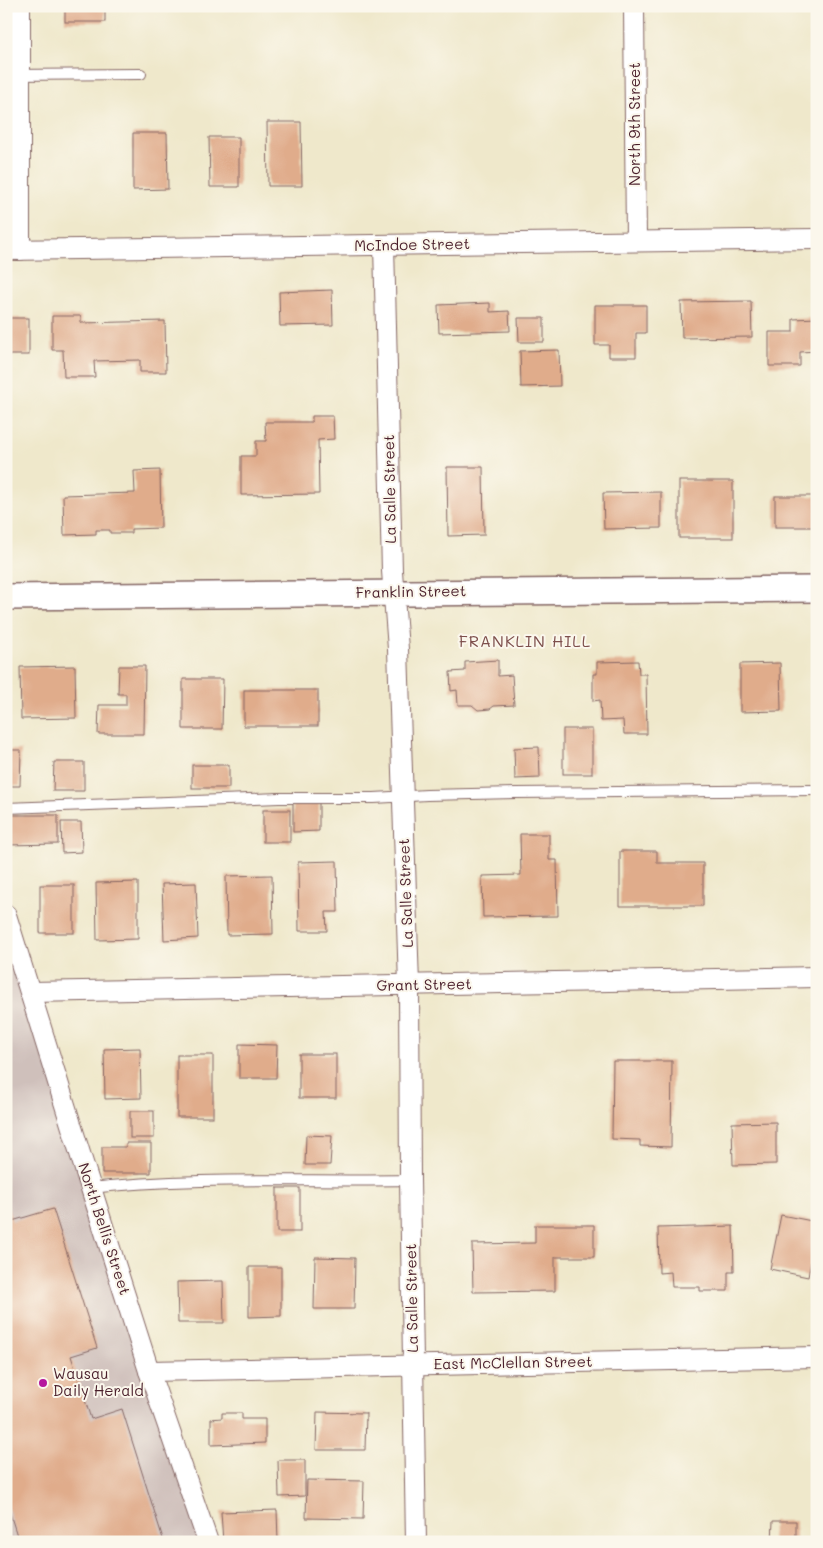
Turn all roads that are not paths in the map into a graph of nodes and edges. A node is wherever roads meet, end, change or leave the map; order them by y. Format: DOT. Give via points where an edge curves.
graph roads {
  1 [pos="20,6"];
  2 [pos="634,6"];
  3 [pos="140,74"];
  4 [pos="13,75"];
  5 [pos="817,238"];
  6 [pos="636,241"];
  7 [pos="384,245"];
  8 [pos="13,250"];
  9 [pos="817,589"];
  10 [pos="394,592"];
  11 [pos="6,597"];
  12 [pos="817,790"];
  13 [pos="403,797"];
  14 [pos="6,808"];
  15 [pos="6,914"];
  16 [pos="817,977"];
  17 [pos="409,985"];
  18 [pos="31,992"];
  19 [pos="410,1180"];
  20 [pos="91,1188"];
  21 [pos="817,1357"];
  22 [pos="413,1366"];
  23 [pos="149,1371"];
  24 [pos="208,1542"];
  25 [pos="416,1542"];
  1 -- 4 [label="street"];
  2 -- 6 [label="street, North 9th Street"];
  3 -- 4 [label="lane"];
  4 -- 8 [label="street"];
  5 -- 6 [label="street, McIndoe Street"];
  6 -- 7 [label="street, McIndoe Street"];
  7 -- 8 [label="street, McIndoe Street"];
  7 -- 10 [label="street, La Salle Street"];
  9 -- 10 [label="street, Franklin Street"];
  10 -- 11 [label="street, Franklin Street"];
  10 -- 13 [label="street, La Salle Street"];
  12 -- 13 [label="lane"];
  13 -- 14 [label="lane" via="262,798"];
  13 -- 17 [label="street, La Salle Street"];
  15 -- 18 [label="street, North Bellis Street"];
  16 -- 17 [label="street, Grant Street"];
  17 -- 18 [label="street, Grant Street"];
  17 -- 19 [label="street, La Salle Street"];
  18 -- 20 [label="street, North Bellis Street"];
  19 -- 20 [label="lane" via="174,1182"];
  19 -- 22 [label="street, La Salle Street"];
  20 -- 23 [label="street, North Bellis Street"];
  21 -- 22 [label="street, East McClellan Street"];
  22 -- 23 [label="street, East McClellan Street"];
  22 -- 25 [label="street, La Salle Street"];
  23 -- 24 [label="street, North Bellis Street"];
}
